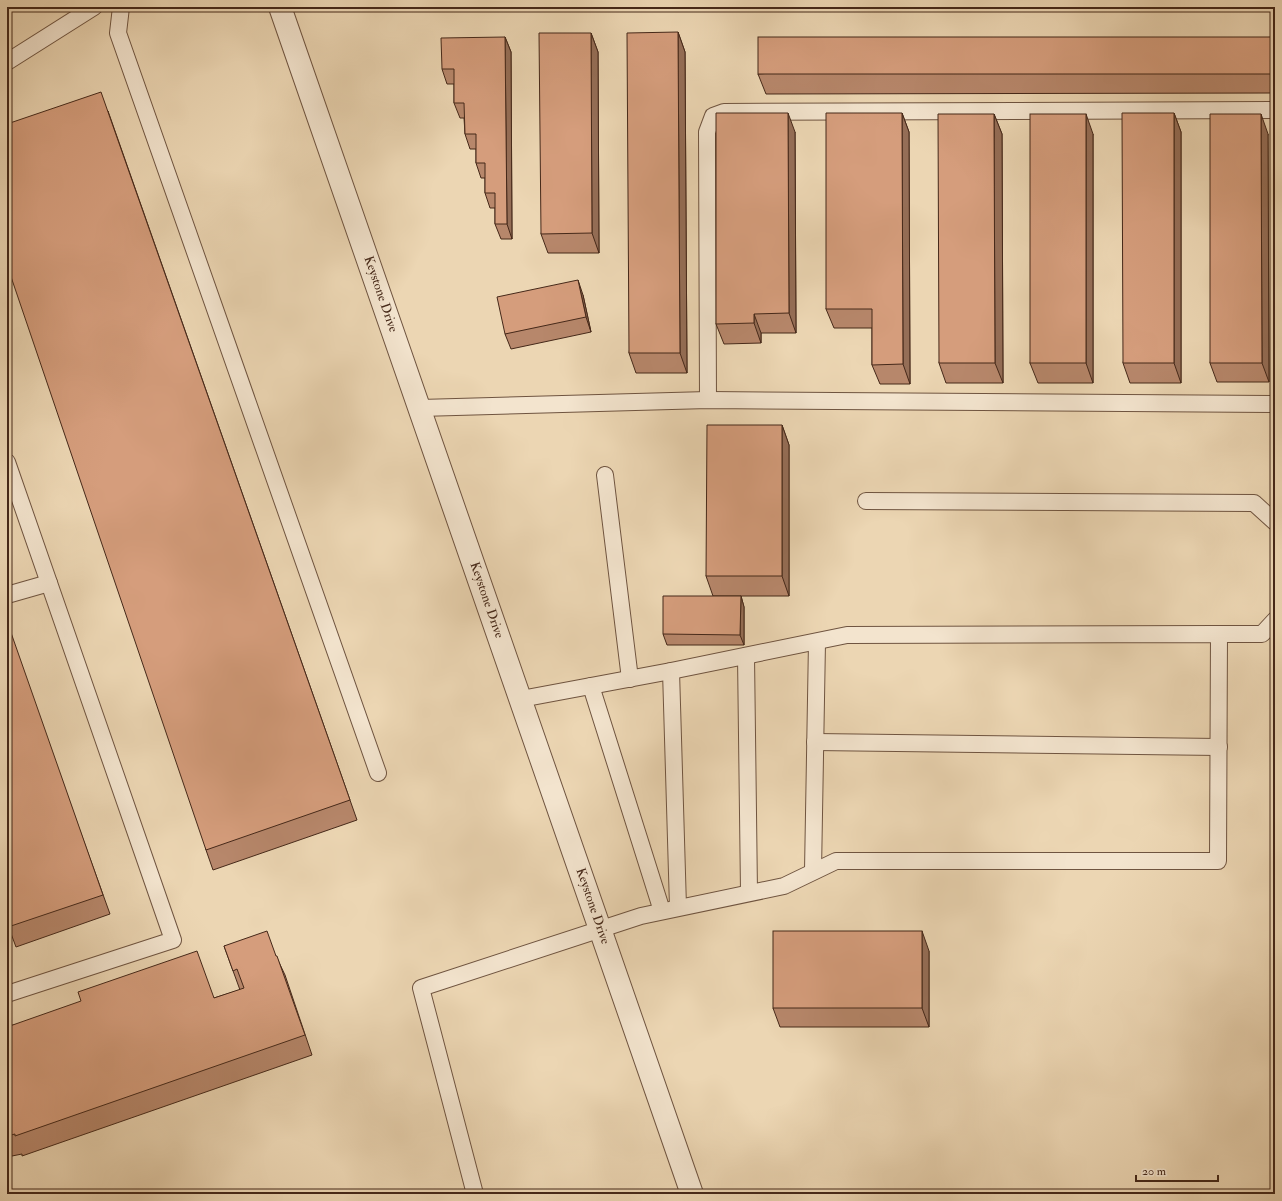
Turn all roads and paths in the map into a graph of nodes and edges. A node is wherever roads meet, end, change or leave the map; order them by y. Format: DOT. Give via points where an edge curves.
graph roads {
  1 [pos="94,7"];
  2 [pos="121,7"];
  3 [pos="280,7"];
  4 [pos="7,62"];
  5 [pos="1275,110"];
  6 [pos="708,400"];
  7 [pos="1275,404"];
  8 [pos="420,408"];
  9 [pos="7,462"];
  10 [pos="605,475"];
  11 [pos="866,501"];
  12 [pos="1275,522"];
  13 [pos="49,583"];
  14 [pos="7,595"];
  15 [pos="1275,620"];
  16 [pos="1219,634"];
  17 [pos="817,642"];
  18 [pos="746,656"];
  19 [pos="671,671"];
  20 [pos="630,679"];
  21 [pos="591,686"];
  22 [pos="521,699"];
  23 [pos="815,742"];
  24 [pos="1219,747"];
  25 [pos="378,773"];
  26 [pos="813,871"];
  27 [pos="749,892"];
  28 [pos="670,909"];
  29 [pos="601,929"];
  30 [pos="7,994"];
  31 [pos="475,1194"];
  32 [pos="692,1194"];
  1 -- 4 [label="lane"];
  2 -- 25 [label="lane" via="118,33"];
  3 -- 8 [label="street, Keystone Drive"];
  5 -- 6 [label="lane" via="724,112 713,116 707,132"];
  6 -- 7 [label="lane"];
  6 -- 8 [label="lane"];
  8 -- 22 [label="street, Keystone Drive"];
  9 -- 13 [label="lane"];
  10 -- 20 [label="lane"];
  11 -- 12 [label="lane" via="1254,503"];
  13 -- 14 [label="lane"];
  13 -- 30 [label="lane" via="173,940"];
  15 -- 16 [label="lane" via="1262,634"];
  16 -- 17 [label="lane" via="847,635"];
  16 -- 24 [label="lane"];
  17 -- 18 [label="lane"];
  17 -- 23 [label="lane"];
  18 -- 19 [label="lane"];
  18 -- 27 [label="lane"];
  19 -- 20 [label="lane"];
  19 -- 28 [label="lane"];
  20 -- 21 [label="lane"];
  21 -- 22 [label="lane"];
  21 -- 28 [label="lane"];
  22 -- 29 [label="street, Keystone Drive"];
  23 -- 24 [label="lane"];
  23 -- 26 [label="lane"];
  24 -- 26 [label="lane" via="1218,861 836,861"];
  26 -- 27 [label="lane" via="784,886"];
  27 -- 28 [label="lane"];
  28 -- 29 [label="lane"];
  29 -- 31 [label="lane" via="421,988"];
  29 -- 32 [label="street, Keystone Drive"];
}
